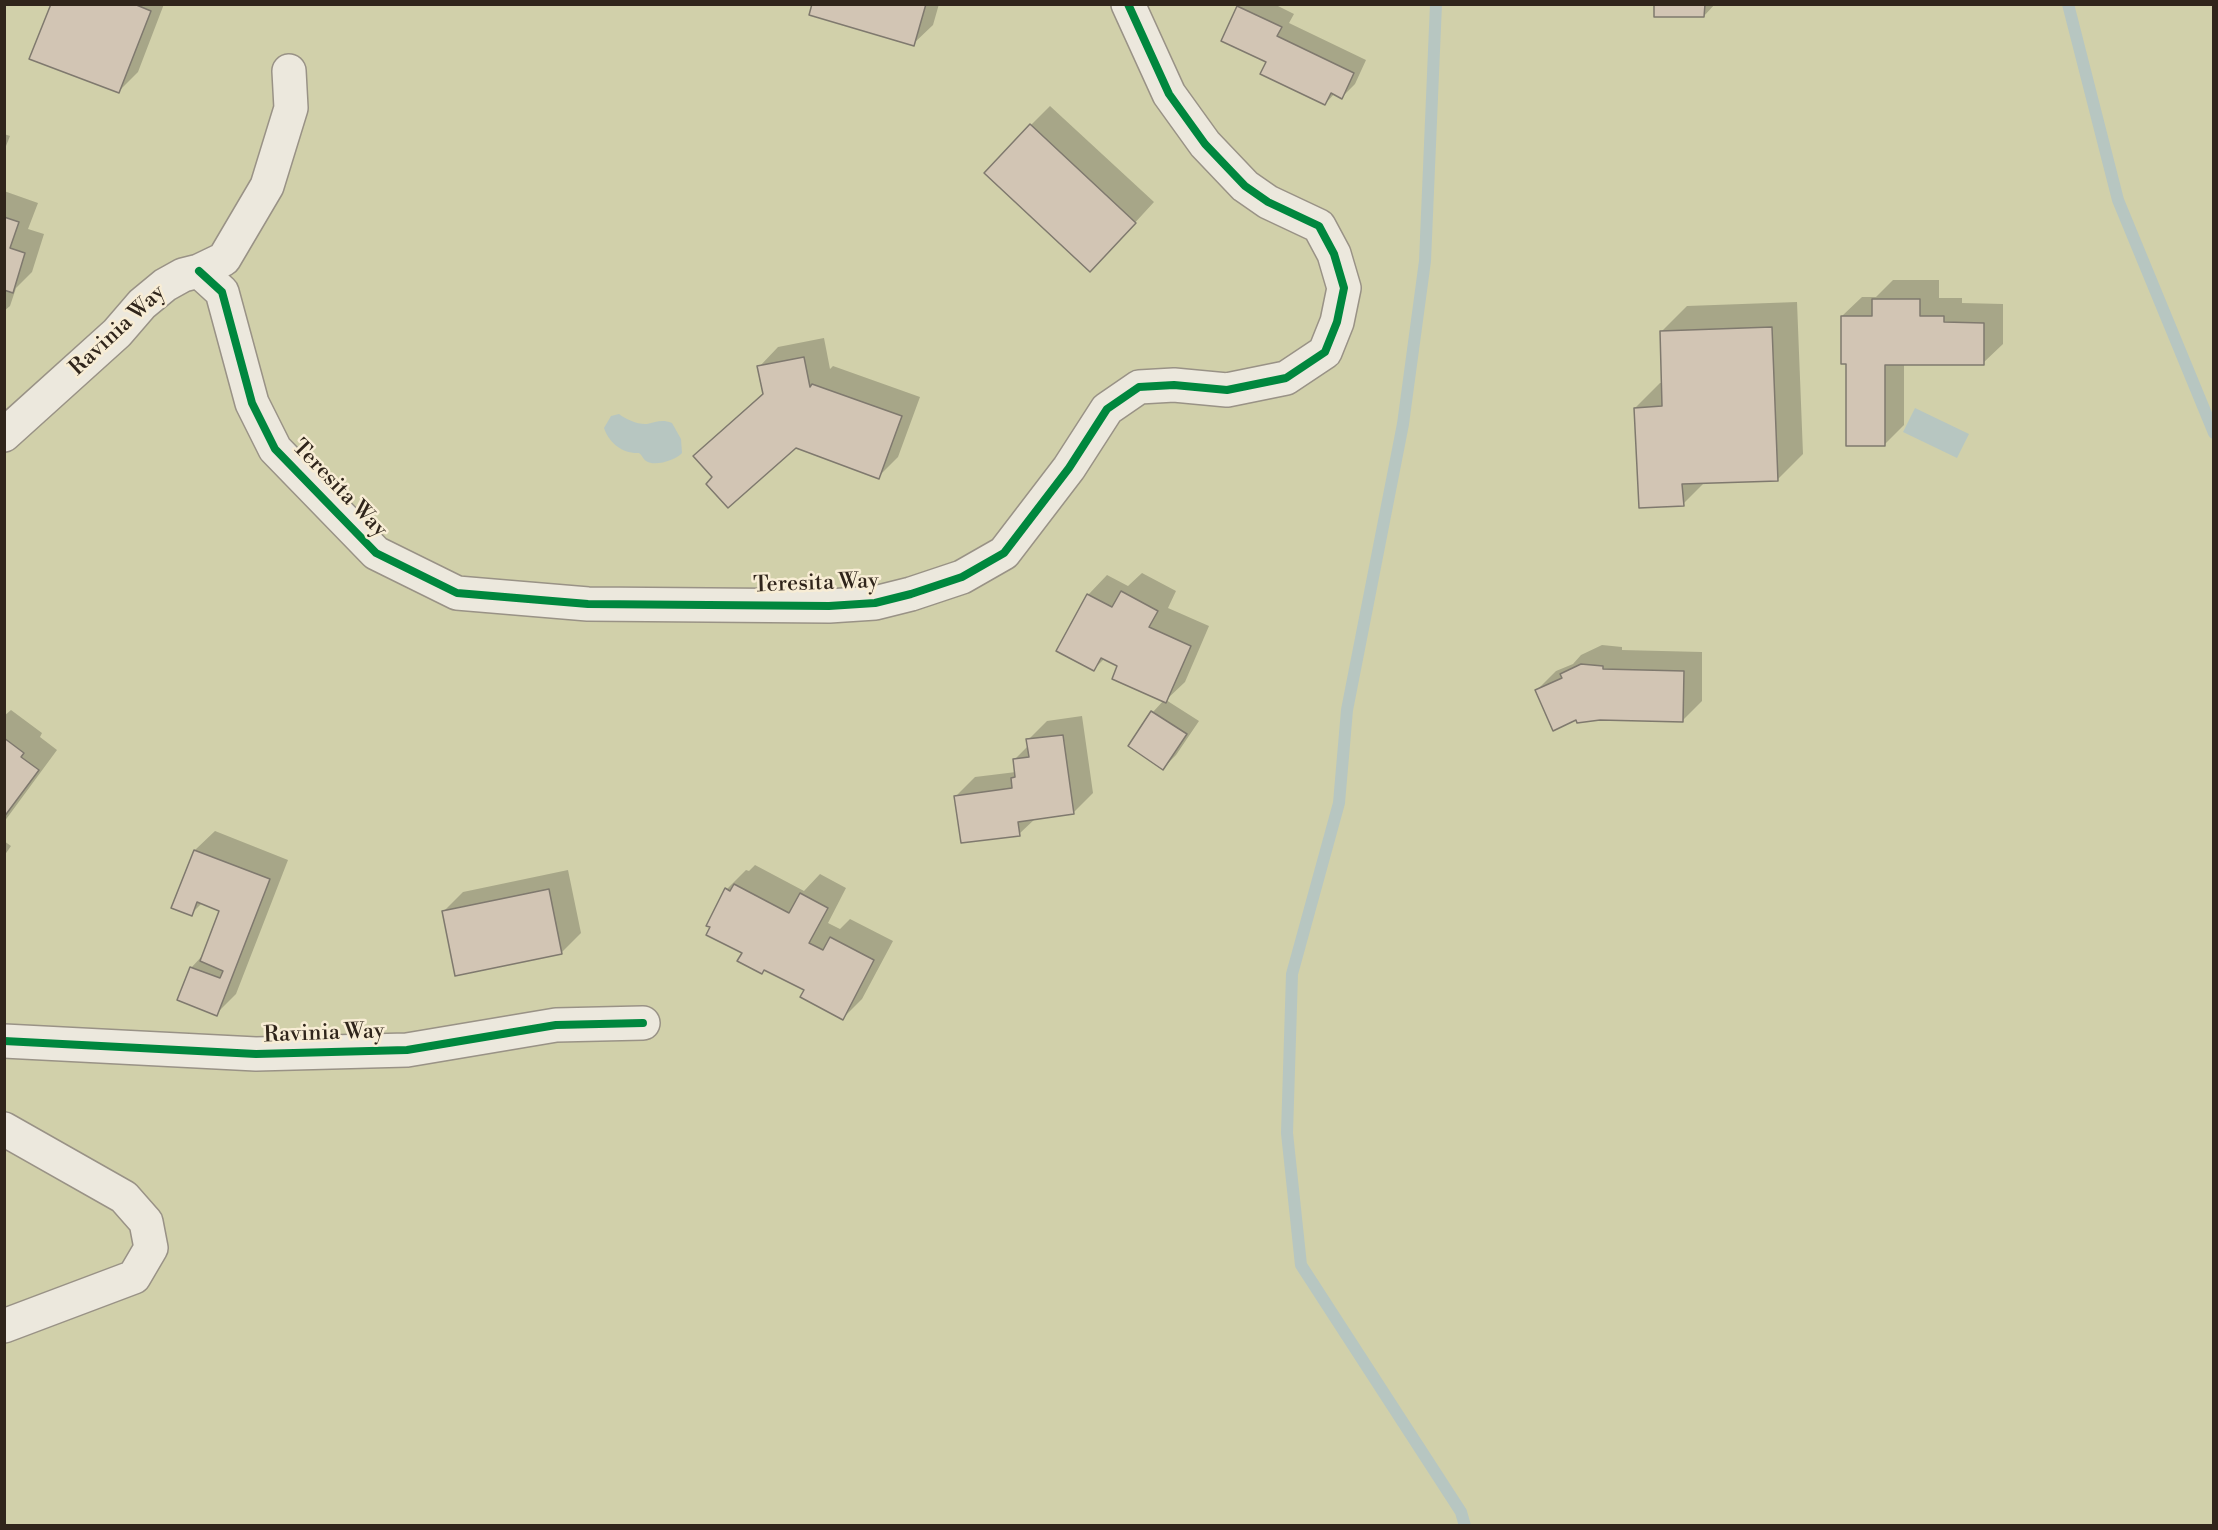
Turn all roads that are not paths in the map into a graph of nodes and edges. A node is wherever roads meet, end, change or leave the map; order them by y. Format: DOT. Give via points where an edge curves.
graph roads {
  1 [pos="1128,4"];
  2 [pos="289,71"];
  3 [pos="199,271"];
  4 [pos="4,435"];
  5 [pos="643,1023"];
  6 [pos="4,1041"];
  7 [pos="4,1130"];
  8 [pos="4,1326"];
  1 -- 3 [label="street, Teresita Way" via="1169,94 1205,144 1245,186 1268,202 1319,226 1334,254 1344,288 1337,322 1325,352 1286,378 1227,390 1174,385 1139,387 1107,409 1069,468 1004,553 962,577 911,594 875,603 829,606 588,604 457,592 376,553 275,449 252,402 222,292"];
  2 -- 3 [label="street, Ravinia Way" via="291,108 267,186 224,259"];
  3 -- 4 [label="street, Ravinia Way" via="165,285 142,304 117,333"];
  5 -- 6 [label="street, Ravinia Way" via="556,1025 407,1050 279,1054"];
  7 -- 8 [label="street" via="124,1197 146,1222 151,1248 134,1277"];
}
